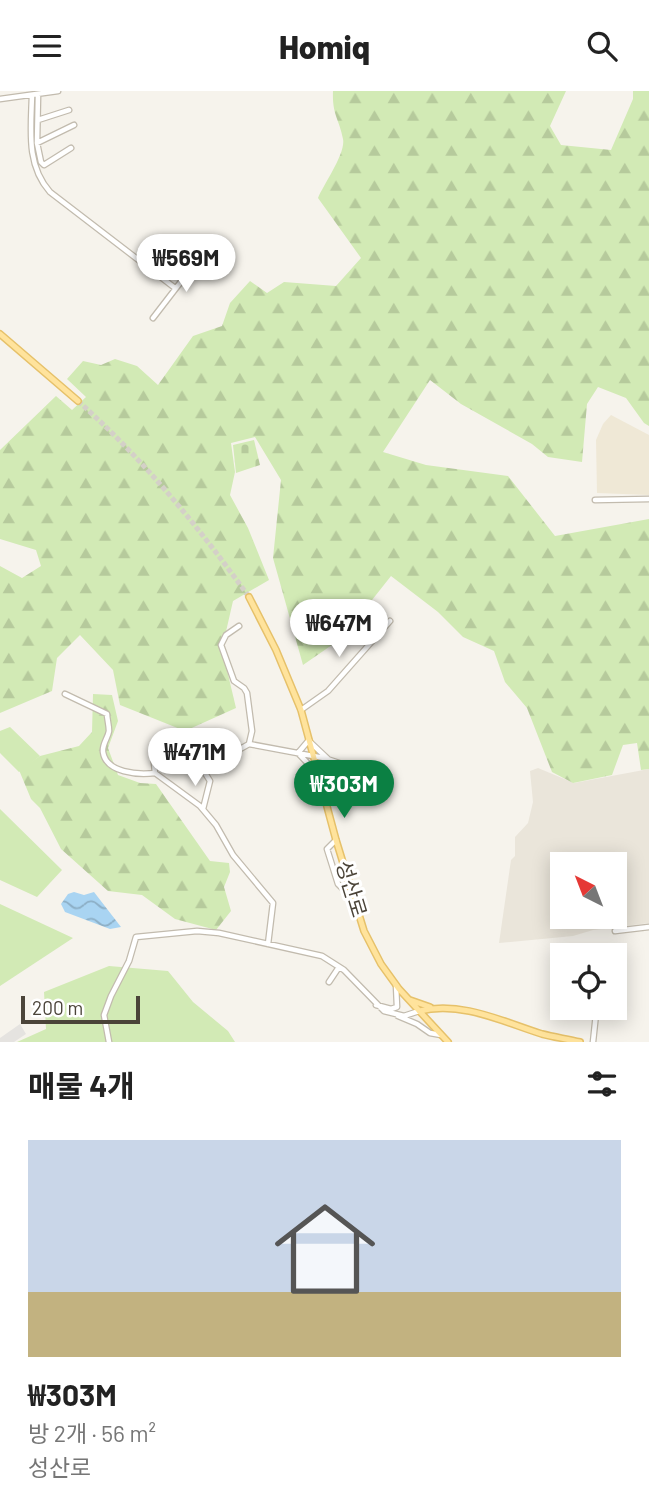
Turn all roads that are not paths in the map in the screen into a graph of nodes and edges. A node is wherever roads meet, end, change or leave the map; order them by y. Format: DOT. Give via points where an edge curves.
graph roads {
  1 [pos="58,91"];
  2 [pos="32,95"];
  3 [pos="38,95"];
  4 [pos="0,99"];
  5 [pos="69,110"];
  6 [pos="38,120"];
  7 [pos="74,125"];
  8 [pos="37,143"];
  9 [pos="71,148"];
  10 [pos="200,257"];
  11 [pos="175,288"];
  12 [pos="153,318"];
  13 [pos="0,334"];
  14 [pos="78,401"];
  15 [pos="595,499"];
  16 [pos="649,499"];
  17 [pos="249,597"];
  18 [pos="390,621"];
  19 [pos="239,626"];
  20 [pos="65,694"];
  21 [pos="301,710"];
  22 [pos="310,740"];
  23 [pos="249,744"];
  24 [pos="153,753"];
  25 [pos="298,753"];
  26 [pos="314,756"];
  27 [pos="328,759"];
  28 [pos="366,772"];
  29 [pos="155,773"];
  30 [pos="318,773"];
  31 [pos="203,809"];
  32 [pos="336,840"];
  33 [pos="355,902"];
  34 [pos="649,927"];
  35 [pos="615,931"];
  36 [pos="268,944"];
  37 [pos="339,967"];
  38 [pos="329,982"];
  39 [pos="396,985"];
  40 [pos="409,1000"];
  41 [pos="376,1005"];
  42 [pos="436,1008"];
  43 [pos="419,1011"];
  44 [pos="398,1016"];
  45 [pos="595,1020"];
  46 [pos="432,1025"];
  47 [pos="442,1035"];
  48 [pos="110,1042"];
  49 [pos="449,1042"];
  50 [pos="580,1042"];
  51 [pos="593,1042"];
  1 -- 3 [label="street"];
  2 -- 3 [label="street"];
  2 -- 4 [label="street"];
  2 -- 11 [label="street" via="31,144 42,183"];
  3 -- 6 [label="street"];
  5 -- 6 [label="street"];
  6 -- 8 [label="street"];
  7 -- 8 [label="street"];
  8 -- 9 [label="street" via="44,165"];
  10 -- 11 [label="street"];
  11 -- 12 [label="street"];
  13 -- 14 [label="main road"];
  15 -- 16 [label="street"];
  17 -- 21 [label="main road, 성산로"];
  18 -- 21 [label="street" via="328,691"];
  19 -- 23 [label="street" via="221,645 234,681 247,693 252,731"];
  20 -- 29 [label="street" via="107,714 109,731 103,747 107,761 123,772"];
  21 -- 22 [label="main road, 성산로"];
  22 -- 25 [label="street"];
  22 -- 26 [label="main road, 성산로"];
  22 -- 27 [label="street"];
  23 -- 25 [label="street"];
  23 -- 31 [label="street" via="233,753 200,760 210,781"];
  24 -- 29 [label="street"];
  25 -- 26 [label="street"];
  25 -- 30 [label="street"];
  26 -- 27 [label="street"];
  26 -- 30 [label="main road, 성산로"];
  27 -- 28 [label="street"];
  27 -- 30 [label="street"];
  29 -- 31 [label="street"];
  30 -- 32 [label="main road, 성산로"];
  31 -- 36 [label="street" via="233,855 273,902"];
  32 -- 33 [label="main road, 성산로"];
  32 -- 33 [label="street" via="327,849 338,884"];
  33 -- 39 [label="main road, 성산로" via="364,932"];
  34 -- 35 [label="street"];
  36 -- 37 [label="street" via="322,956"];
  36 -- 48 [label="street" via="197,931 136,937 104,1015"];
  37 -- 38 [label="street"];
  37 -- 41 [label="street"];
  39 -- 40 [label="main road, 성산로"];
  39 -- 41 [label="street" via="396,1008"];
  40 -- 42 [label="main road"];
  40 -- 43 [label="main road, 성산로"];
  41 -- 44 [label="street"];
  42 -- 43 [label="main road"];
  42 -- 46 [label="main road"];
  42 -- 50 [label="main road" via="473,1011"];
  43 -- 44 [label="street"];
  43 -- 46 [label="main road, 성산로"];
  44 -- 47 [label="street"];
  45 -- 51 [label="street"];
  46 -- 47 [label="main road, 성산로"];
  47 -- 49 [label="main road, 성산로"];
}
